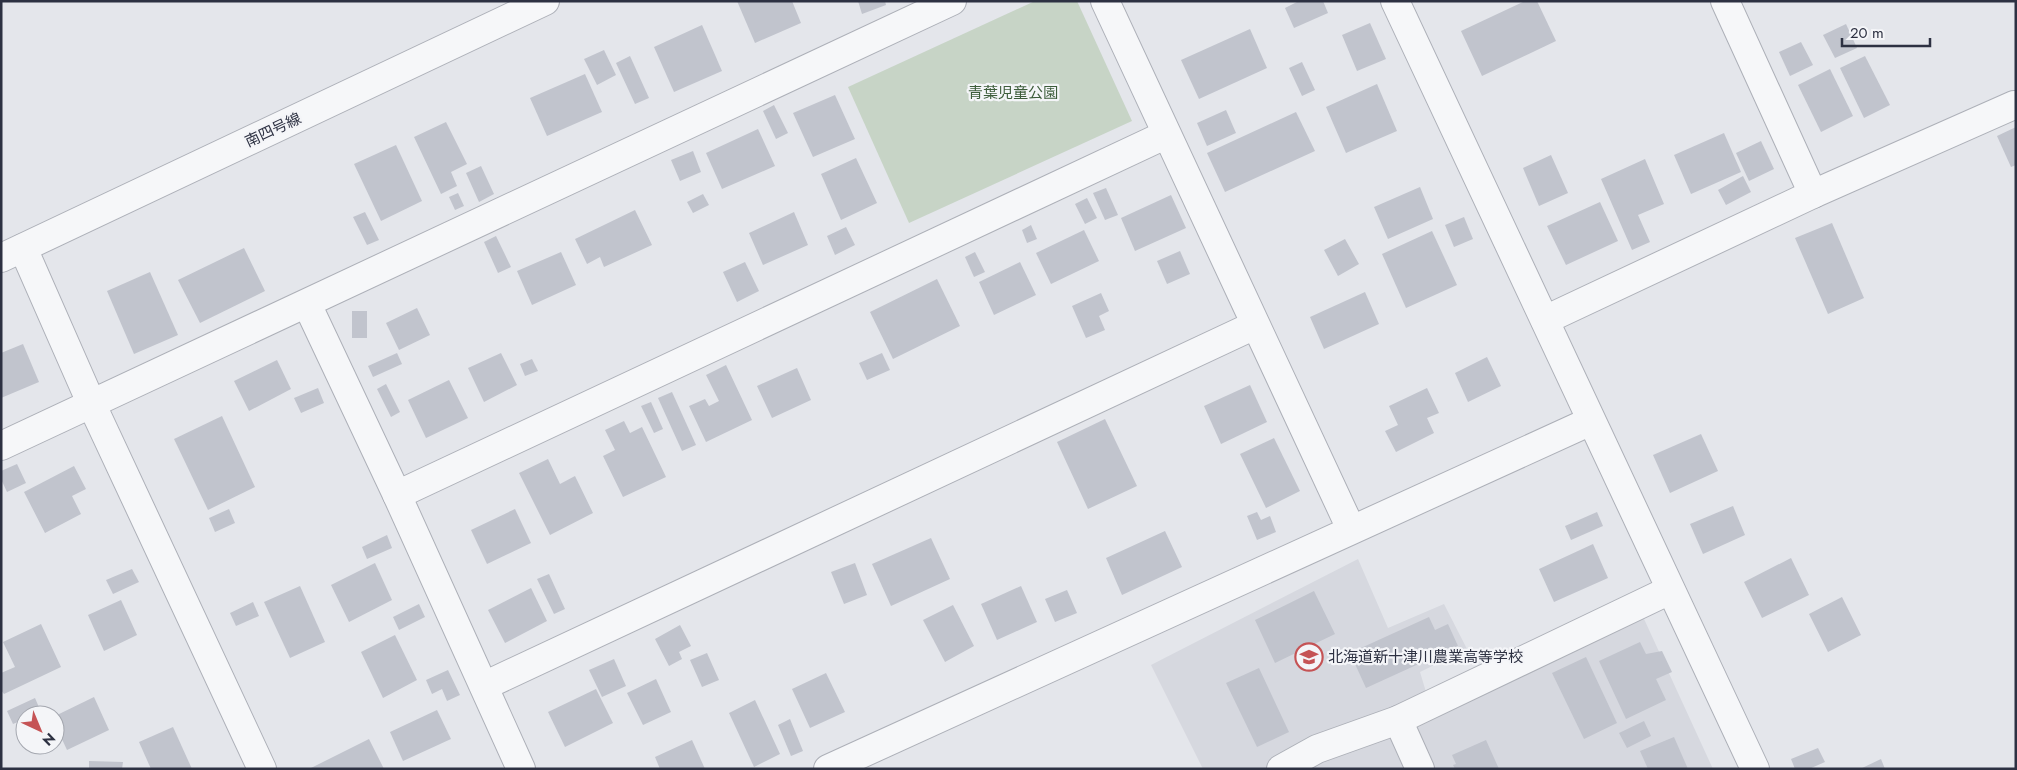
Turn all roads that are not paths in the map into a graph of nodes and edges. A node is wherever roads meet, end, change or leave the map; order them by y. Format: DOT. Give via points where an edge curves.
graph roads {
  1 [pos="544,1"];
  2 [pos="952,1"];
  3 [pos="1105,1"];
  4 [pos="1396,1"];
  5 [pos="1725,1"];
  6 [pos="2014,105"];
  7 [pos="1165,134"];
  8 [pos="1813,194"];
  9 [pos="12,253"];
  10 [pos="308,304"];
  11 [pos="1545,320"];
  12 [pos="1255,325"];
  13 [pos="92,405"];
  14 [pos="1591,421"];
  15 [pos="1,446"];
  16 [pos="397,495"];
  17 [pos="1352,529"];
  18 [pos="1670,590"];
  19 [pos="484,686"];
  20 [pos="1398,720"];
  21 [pos="262,769"];
  22 [pos="521,769"];
  23 [pos="828,769"];
  24 [pos="1281,769"];
  25 [pos="1420,769"];
  26 [pos="1754,769"];
  1 -- 9 [label="street, 南四号線"];
  2 -- 10 [label="street"];
  3 -- 7 [label="street"];
  4 -- 11 [label="street"];
  5 -- 8 [label="street"];
  6 -- 8 [label="street"];
  7 -- 12 [label="street"];
  7 -- 16 [label="street"];
  8 -- 11 [label="street"];
  9 -- 13 [label="street"];
  10 -- 13 [label="street"];
  10 -- 16 [label="street"];
  11 -- 14 [label="street"];
  12 -- 17 [label="street"];
  12 -- 19 [label="street"];
  13 -- 15 [label="street"];
  13 -- 21 [label="street"];
  14 -- 17 [label="street"];
  14 -- 18 [label="street"];
  16 -- 19 [label="street"];
  17 -- 23 [label="street"];
  18 -- 20 [label="street"];
  18 -- 26 [label="street"];
  19 -- 22 [label="street"];
  20 -- 24 [label="street" via="1317,749"];
  20 -- 25 [label="street"];
}
